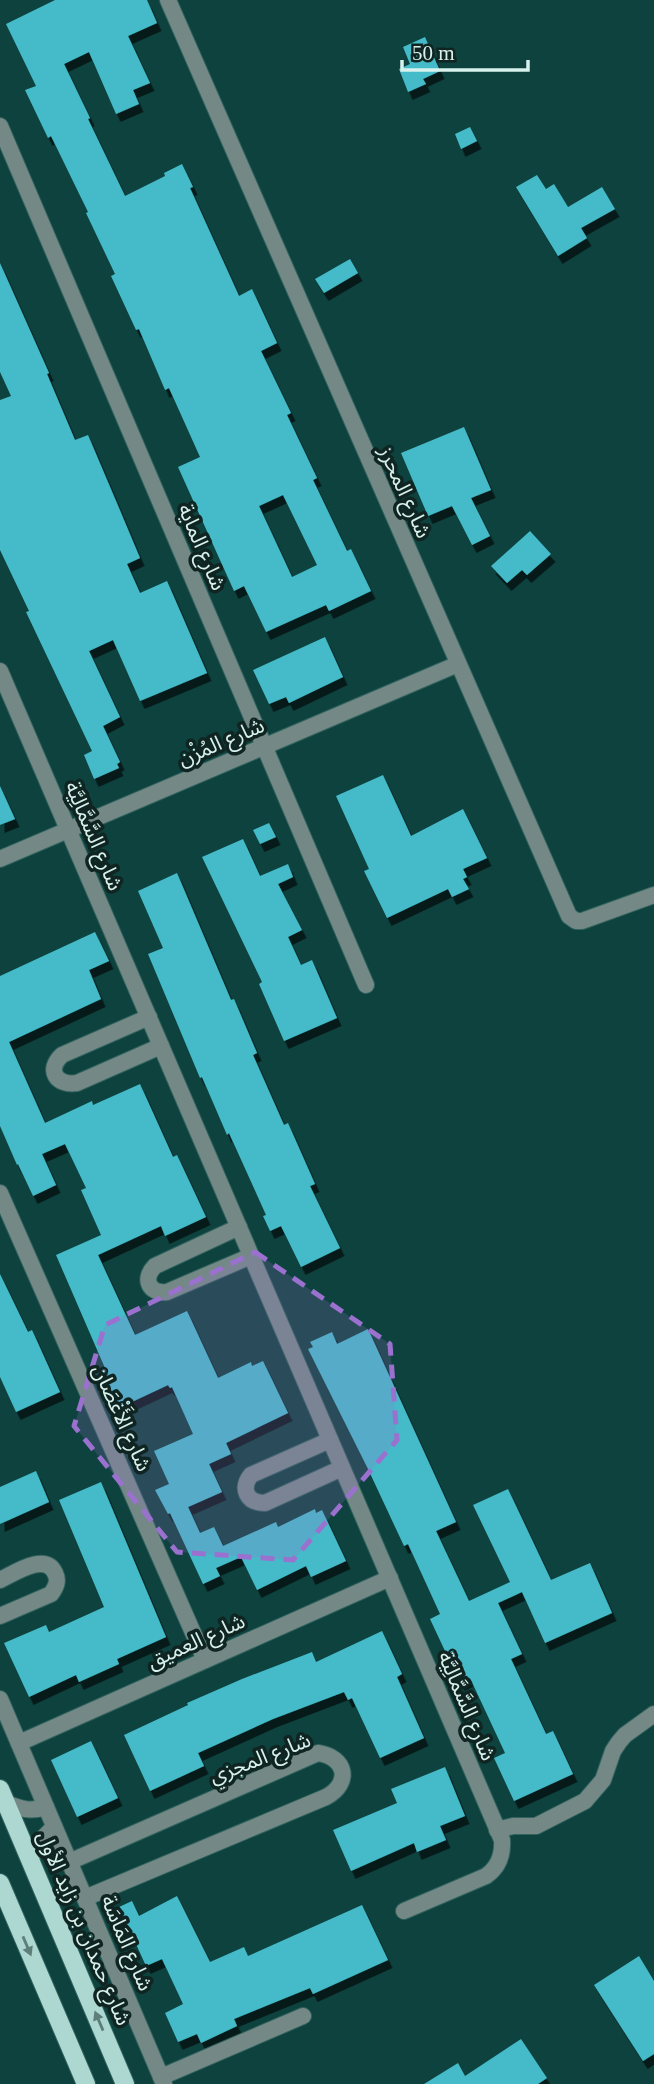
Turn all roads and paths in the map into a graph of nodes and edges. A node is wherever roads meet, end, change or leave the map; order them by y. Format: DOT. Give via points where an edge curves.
graph roads {
  1 [pos="168,0"];
  2 [pos="0,126"];
  3 [pos="458,664"];
  4 [pos="0,671"];
  5 [pos="265,747"];
  6 [pos="68,830"];
  7 [pos="0,859"];
  8 [pos="654,895"];
  9 [pos="366,985"];
  10 [pos="149,1017"];
  11 [pos="161,1046"];
  12 [pos="0,1193"];
  13 [pos="239,1227"];
  14 [pos="251,1256"];
  15 [pos="330,1440"];
  16 [pos="342,1468"];
  17 [pos="390,1578"];
  18 [pos="0,1580"];
  19 [pos="0,1616"];
  20 [pos="205,1660"];
  21 [pos="0,1699"];
  22 [pos="654,1714"];
  23 [pos="19,1743"];
  24 [pos="3,1796"];
  25 [pos="46,1807"];
  26 [pos="54,1826"];
  27 [pos="497,1830"];
  28 [pos="30,1861"];
  29 [pos="69,1862"];
  30 [pos="0,1883"];
  31 [pos="85,1898"];
  32 [pos="404,1912"];
  33 [pos="303,2016"];
  34 [pos="162,2080"];
  35 [pos="86,2084"];
  36 [pos="125,2084"];
  1 -- 3 [label="street, شارع المحرز"];
  2 -- 5 [label="street, شارع الماية"];
  3 -- 5 [label="street, شارع المُزْن"];
  3 -- 8 [label="street, شارع المحرز" via="570,919 582,921"];
  4 -- 6 [label="street, شارع السَّمَّالِيَّة"];
  5 -- 6 [label="street, شارع المُزْن"];
  5 -- 9 [label="street, شارع الماية"];
  6 -- 7 [label="street, شارع المُزْن"];
  6 -- 10 [label="street, شارع السَّمَّالِيَّة"];
  10 -- 11 [label="street, شارع السَّمَّالِيَّة"];
  10 -- 11 [label="street" via="62,1055 54,1069 58,1080 77,1083"];
  11 -- 13 [label="street, شارع السَّمَّالِيَّة"];
  12 -- 20 [label="street, شارع الأَغْصَان"];
  13 -- 14 [label="street, شارع السَّمَّالِيَّة"];
  13 -- 14 [label="street" via="155,1266 147,1281 151,1289 167,1292"];
  14 -- 15 [label="street, شارع السَّمَّالِيَّة"];
  15 -- 16 [label="street, شارع السَّمَّالِيَّة"];
  15 -- 16 [label="street" via="251,1475 245,1490 256,1503 265,1503"];
  16 -- 17 [label="street, شارع السَّمَّالِيَّة"];
  17 -- 20 [label="street, شارع العميق"];
  17 -- 27 [label="street, شارع السَّمَّالِيَّة"];
  18 -- 19 [label="street" via="37,1564 46,1564 57,1577 51,1594"];
  20 -- 23 [label="street, شارع العميق"];
  21 -- 23 [label="street, شارع المَاسَة"];
  22 -- 27 [label="street" via="619,1742 603,1780 585,1801 536,1826"];
  23 -- 25 [label="street, شارع المَاسَة"];
  24 -- 25 [label="street" via="24,1810"];
  24 -- 28 [label="main road, شارع حمدان بن زايد الأول"];
  25 -- 26 [label="street, شارع المَاسَة"];
  26 -- 28 [label="street" via="37,1843"];
  26 -- 29 [label="street, شارع المَاسَة"];
  27 -- 32 [label="street, شارع السَّمَّالِيَّة" via="502,1851 494,1870"];
  36 -- 28 [label="main road, شارع حمدان بن زايد الأول, one-way"];
  29 -- 31 [label="street, شارع المَاسَة"];
  29 -- 31 [label="street, شارع المجزي" via="318,1753 338,1761 343,1771 342,1783 326,1797"];
  30 -- 35 [label="main road, one-way"];
  31 -- 34 [label="street, شارع المَاسَة"];
  33 -- 34 [label="street, شارع المَاسَة"];
}
